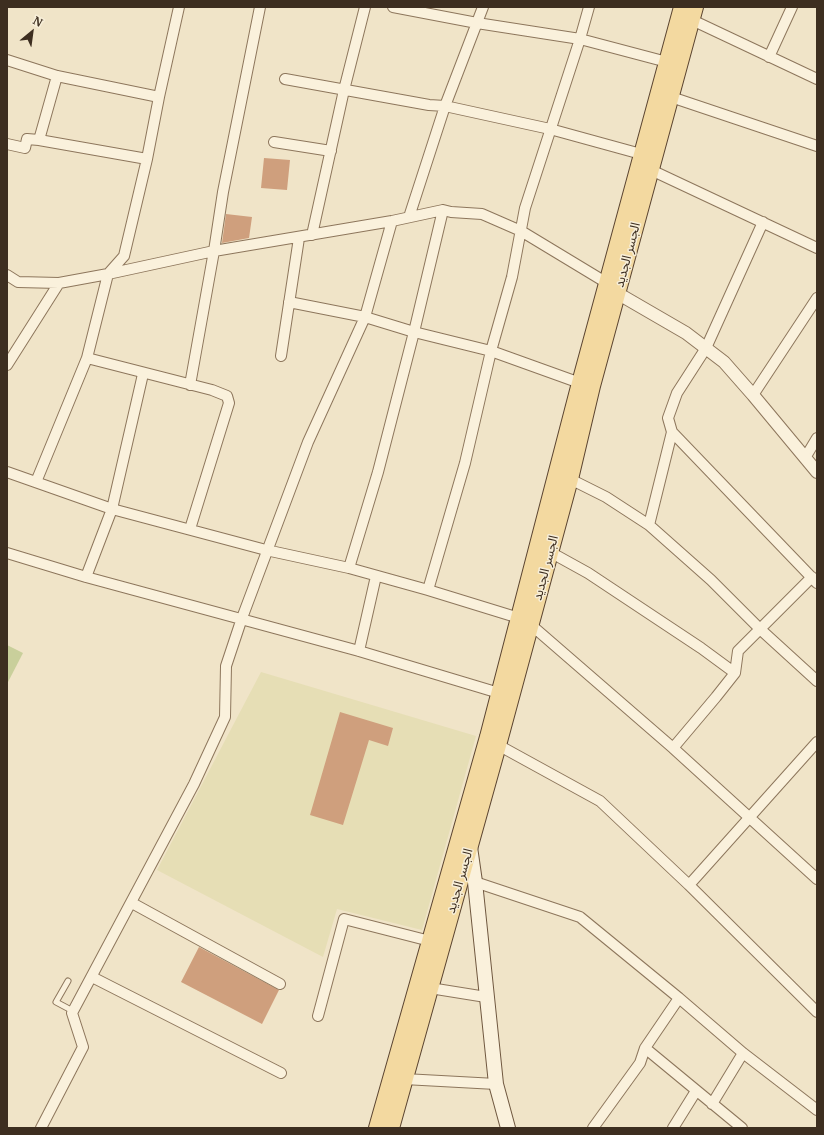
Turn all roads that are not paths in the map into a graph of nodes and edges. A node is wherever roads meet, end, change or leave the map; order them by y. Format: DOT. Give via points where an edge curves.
graph roads {
  1 [pos="179,7"];
  2 [pos="260,7"];
  3 [pos="365,7"];
  4 [pos="392,7"];
  5 [pos="483,7"];
  6 [pos="589,7"];
  7 [pos="682,7"];
  8 [pos="792,7"];
  9 [pos="694,13"];
  10 [pos="477,23"];
  11 [pos="580,39"];
  12 [pos="769,56"];
  13 [pos="7,60"];
  14 [pos="666,62"];
  15 [pos="57,76"];
  16 [pos="284,80"];
  17 [pos="817,80"];
  18 [pos="344,90"];
  19 [pos="159,97"];
  20 [pos="671,97"];
  21 [pos="446,106"];
  22 [pos="550,129"];
  23 [pos="39,140"];
  24 [pos="274,142"];
  25 [pos="7,144"];
  26 [pos="817,146"];
  27 [pos="331,151"];
  28 [pos="641,154"];
  29 [pos="147,159"];
  30 [pos="651,170"];
  31 [pos="443,210"];
  32 [pos="408,217"];
  33 [pos="392,221"];
  34 [pos="763,222"];
  35 [pos="521,231"];
  36 [pos="312,235"];
  37 [pos="299,238"];
  38 [pos="817,248"];
  39 [pos="214,251"];
  40 [pos="7,274"];
  41 [pos="108,274"];
  42 [pos="59,283"];
  43 [pos="612,288"];
  44 [pos="817,298"];
  45 [pos="289,302"];
  46 [pos="365,316"];
  47 [pos="414,332"];
  48 [pos="706,348"];
  49 [pos="491,351"];
  50 [pos="281,356"];
  51 [pos="87,358"];
  52 [pos="7,365"];
  53 [pos="143,374"];
  54 [pos="580,383"];
  55 [pos="190,385"];
  56 [pos="753,395"];
  57 [pos="672,432"];
  58 [pos="817,438"];
  59 [pos="805,458"];
  60 [pos="7,472"];
  61 [pos="817,472"];
  62 [pos="570,479"];
  63 [pos="36,482"];
  64 [pos="112,509"];
  65 [pos="649,525"];
  66 [pos="190,529"];
  67 [pos="266,550"];
  68 [pos="550,552"];
  69 [pos="7,553"];
  70 [pos="349,568"];
  71 [pos="376,576"];
  72 [pos="86,577"];
  73 [pos="814,580"];
  74 [pos="428,590"];
  75 [pos="242,618"];
  76 [pos="525,621"];
  77 [pos="760,629"];
  78 [pos="359,651"];
  79 [pos="735,673"];
  80 [pos="817,681"];
  81 [pos="500,693"];
  82 [pos="817,742"];
  83 [pos="498,745"];
  84 [pos="673,748"];
  85 [pos="750,817"];
  86 [pos="470,847"];
  87 [pos="817,880"];
  88 [pos="475,882"];
  89 [pos="689,885"];
  90 [pos="132,903"];
  91 [pos="430,941"];
  92 [pos="92,977"];
  93 [pos="68,981"];
  94 [pos="280,984"];
  95 [pos="430,988"];
  96 [pos="486,997"];
  97 [pos="679,998"];
  98 [pos="73,1011"];
  99 [pos="817,1012"];
  100 [pos="318,1016"];
  101 [pos="645,1048"];
  102 [pos="743,1053"];
  103 [pos="281,1073"];
  104 [pos="404,1079"];
  105 [pos="496,1084"];
  106 [pos="696,1091"];
  107 [pos="712,1104"];
  108 [pos="817,1110"];
  109 [pos="41,1128"];
  110 [pos="377,1128"];
  111 [pos="391,1128"];
  112 [pos="508,1128"];
  113 [pos="593,1128"];
  114 [pos="673,1128"];
  115 [pos="742,1128"];
  1 -- 19 [label="street"];
  2 -- 39 [label="street" via="223,192"];
  3 -- 18 [label="street"];
  4 -- 10 [label="street"];
  5 -- 10 [label="street"];
  6 -- 11 [label="street"];
  7 -- 14 [label="main road, الجسر الجديد"];
  8 -- 12 [label="street"];
  9 -- 12 [label="street"];
  9 -- 20 [label="main road, الجسر الجديد"];
  10 -- 11 [label="street"];
  10 -- 21 [label="street"];
  11 -- 14 [label="street"];
  11 -- 22 [label="street"];
  12 -- 17 [label="street"];
  13 -- 15 [label="street"];
  14 -- 28 [label="main road, الجسر الجديد"];
  15 -- 19 [label="street"];
  15 -- 23 [label="street"];
  16 -- 18 [label="street"];
  18 -- 21 [label="street"];
  18 -- 27 [label="street"];
  19 -- 29 [label="street"];
  20 -- 26 [label="street"];
  20 -- 30 [label="main road, الجسر الجديد"];
  21 -- 22 [label="street"];
  21 -- 32 [label="street"];
  22 -- 28 [label="street"];
  22 -- 35 [label="street" via="525,208"];
  23 -- 25 [label="street" via="27,139 25,148"];
  23 -- 29 [label="street"];
  24 -- 27 [label="street"];
  27 -- 36 [label="street"];
  28 -- 43 [label="main road, الجسر الجديد"];
  29 -- 41 [label="street" via="124,256"];
  30 -- 34 [label="street"];
  30 -- 43 [label="main road, الجسر الجديد"];
  31 -- 32 [label="street"];
  31 -- 35 [label="street" via="482,214"];
  31 -- 47 [label="street"];
  32 -- 33 [label="street"];
  33 -- 36 [label="street"];
  33 -- 46 [label="street"];
  34 -- 38 [label="street"];
  34 -- 48 [label="street"];
  35 -- 43 [label="street"];
  35 -- 49 [label="street" via="512,276"];
  36 -- 37 [label="street"];
  37 -- 39 [label="street"];
  37 -- 45 [label="street"];
  39 -- 41 [label="street"];
  39 -- 55 [label="street"];
  40 -- 42 [label="street" via="18,282"];
  41 -- 42 [label="street"];
  41 -- 51 [label="street"];
  42 -- 52 [label="street"];
  43 -- 48 [label="street"];
  43 -- 54 [label="main road, الجسر الجديد"];
  43 -- 62 [label="main road, الجسر الجديد"];
  44 -- 56 [label="street"];
  45 -- 46 [label="street"];
  45 -- 50 [label="street"];
  46 -- 47 [label="street"];
  46 -- 67 [label="street" via="308,442"];
  47 -- 49 [label="street"];
  47 -- 70 [label="street" via="378,472"];
  48 -- 56 [label="street" via="724,362"];
  48 -- 57 [label="street" via="677,393 668,418"];
  49 -- 54 [label="street"];
  49 -- 74 [label="street" via="465,462"];
  51 -- 53 [label="street"];
  51 -- 63 [label="street"];
  53 -- 55 [label="street"];
  53 -- 64 [label="street"];
  54 -- 76 [label="main road, الجسر الجديد"];
  55 -- 66 [label="street" via="222,393 227,396 229,402"];
  56 -- 59 [label="street"];
  57 -- 65 [label="street"];
  57 -- 73 [label="street"];
  58 -- 59 [label="street"];
  59 -- 61 [label="street"];
  60 -- 63 [label="street"];
  62 -- 65 [label="street" via="606,496"];
  62 -- 68 [label="main road, الجسر الجديد"];
  63 -- 64 [label="street"];
  64 -- 66 [label="street"];
  64 -- 72 [label="street"];
  65 -- 77 [label="street" via="711,580"];
  66 -- 67 [label="street"];
  67 -- 70 [label="street"];
  67 -- 75 [label="street"];
  68 -- 76 [label="main road, الجسر الجديد"];
  68 -- 79 [label="street" via="588,573"];
  69 -- 72 [label="street"];
  70 -- 71 [label="street"];
  71 -- 74 [label="street"];
  71 -- 78 [label="street"];
  72 -- 75 [label="street"];
  73 -- 77 [label="street"];
  74 -- 76 [label="street"];
  75 -- 78 [label="street"];
  75 -- 90 [label="street" via="226,666 225,717 194,784"];
  76 -- 81 [label="main road, الجسر الجديد"];
  76 -- 83 [label="main road, الجسر الجديد"];
  76 -- 84 [label="street"];
  77 -- 79 [label="street" via="738,651"];
  77 -- 80 [label="street"];
  78 -- 81 [label="street"];
  79 -- 84 [label="street"];
  81 -- 91 [label="main road, الجسر الجديد"];
  82 -- 85 [label="street"];
  83 -- 86 [label="main road, الجسر الجديد"];
  83 -- 89 [label="street" via="600,801"];
  84 -- 85 [label="street"];
  85 -- 87 [label="street"];
  85 -- 89 [label="street"];
  86 -- 88 [label="main road"];
  86 -- 95 [label="main road, الجسر الجديد"];
  88 -- 96 [label="main road"];
  88 -- 97 [label="street" via="580,917"];
  89 -- 99 [label="street"];
  90 -- 92 [label="street"];
  90 -- 94 [label="street"];
  91 -- 100 [label="street" via="344,919"];
  91 -- 110 [label="main road, الجسر الجديد"];
  92 -- 98 [label="street"];
  92 -- 103 [label="street"];
  93 -- 98 [label="lane" via="56,1002"];
  95 -- 96 [label="street"];
  95 -- 104 [label="main road, الجسر الجديد"];
  96 -- 105 [label="main road"];
  97 -- 101 [label="street"];
  97 -- 102 [label="street"];
  98 -- 109 [label="street" via="83,1047"];
  101 -- 106 [label="street"];
  101 -- 113 [label="street" via="640,1063"];
  102 -- 107 [label="street"];
  102 -- 108 [label="street"];
  104 -- 105 [label="street"];
  104 -- 111 [label="main road, الجسر الجديد"];
  105 -- 112 [label="main road"];
  106 -- 107 [label="street"];
  106 -- 114 [label="street"];
  107 -- 115 [label="street"];
}
